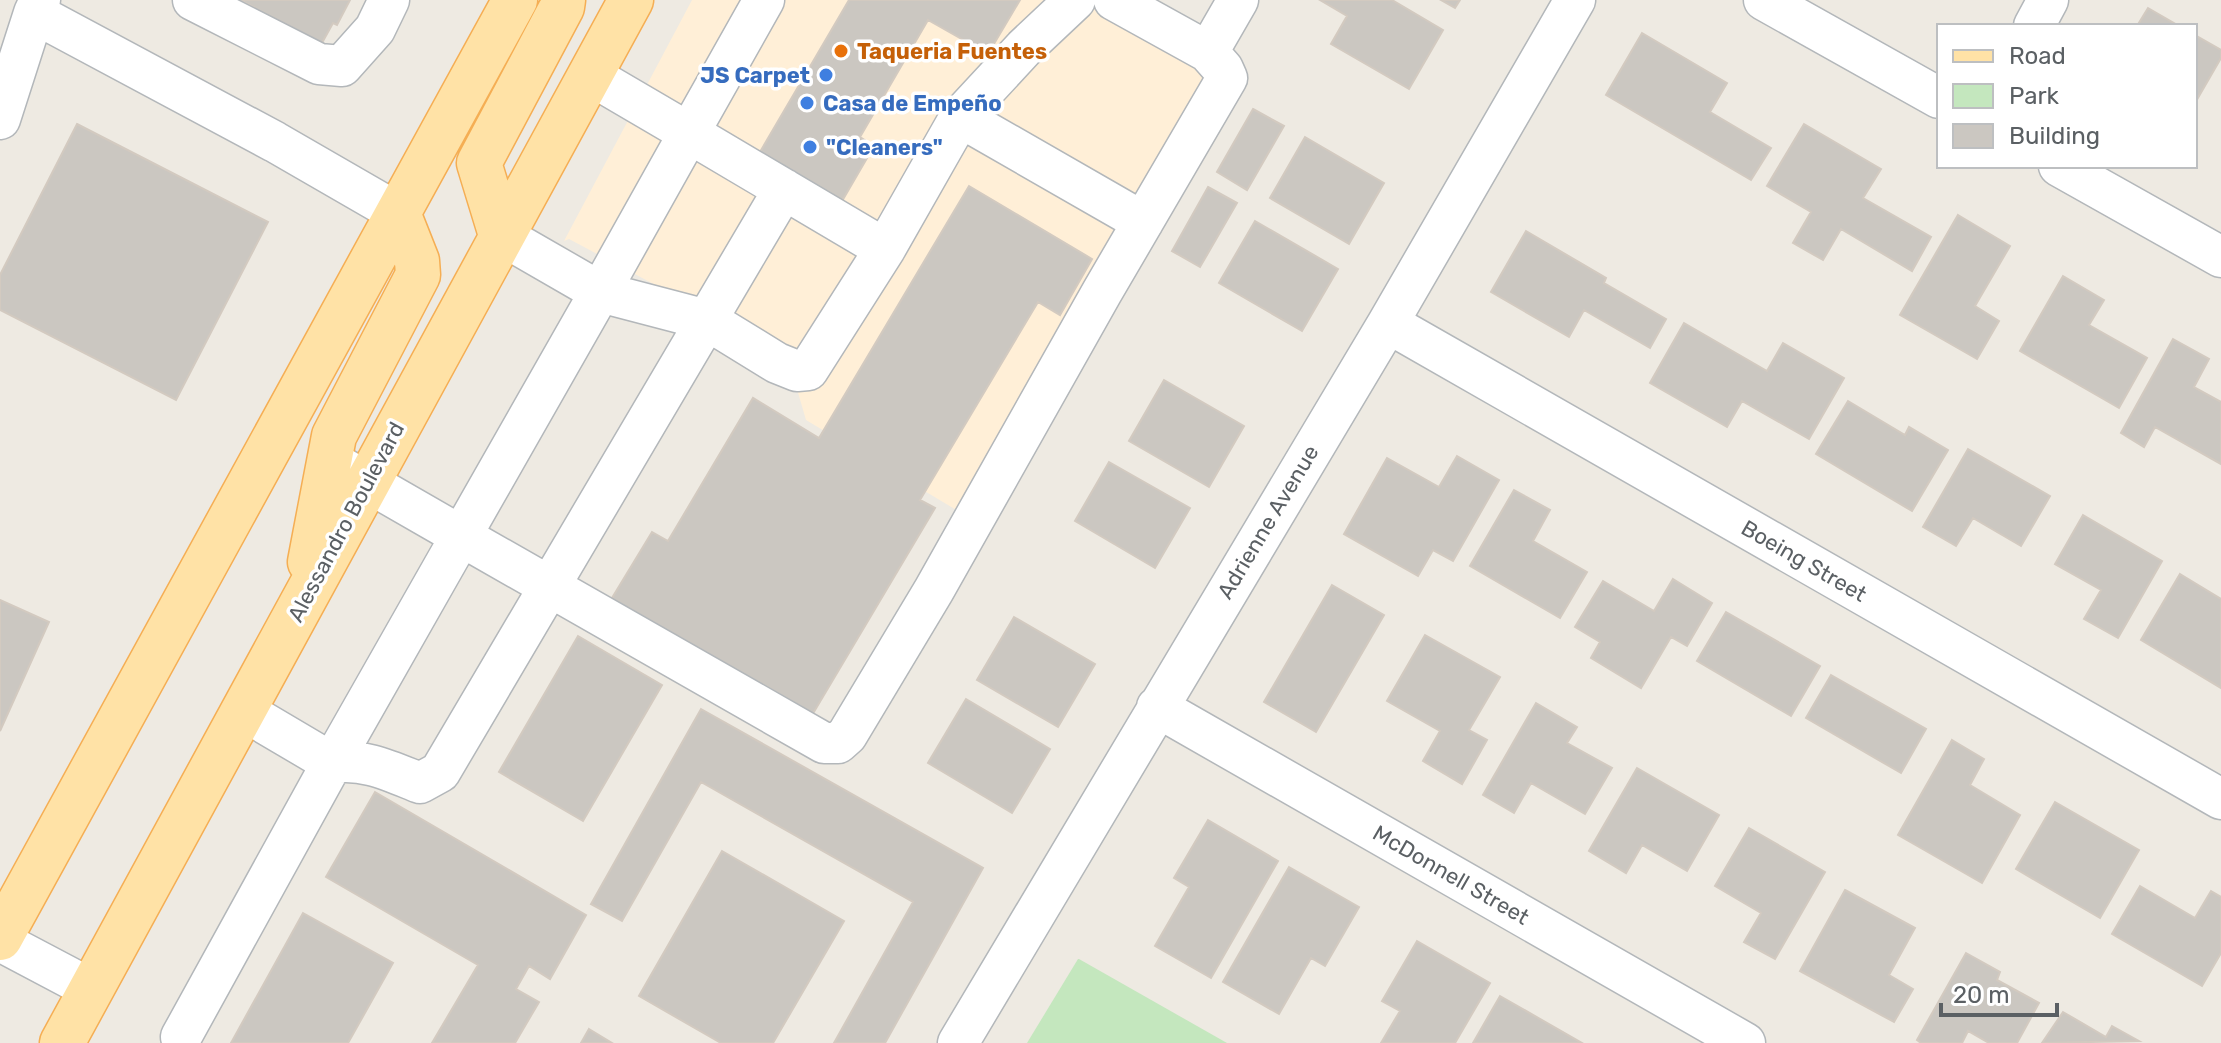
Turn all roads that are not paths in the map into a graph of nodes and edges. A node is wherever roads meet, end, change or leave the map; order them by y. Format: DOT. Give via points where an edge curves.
graph roads {
  1 [pos="193,0"];
  2 [pos="389,0"];
  3 [pos="515,0"];
  4 [pos="563,0"];
  5 [pos="631,0"];
  6 [pos="764,0"];
  7 [pos="1075,0"];
  8 [pos="1114,0"];
  9 [pos="1238,0"];
  10 [pos="1575,0"];
  11 [pos="1764,0"];
  12 [pos="2048,0"];
  13 [pos="37,7"];
  14 [pos="2035,24"];
  15 [pos="1208,52"];
  16 [pos="590,75"];
  17 [pos="1937,97"];
  18 [pos="960,117"];
  19 [pos="0,119"];
  20 [pos="689,133"];
  21 [pos="2063,168"];
  22 [pos="784,189"];
  23 [pos="398,213"];
  24 [pos="1143,222"];
  25 [pos="501,235"];
  26 [pos="885,249"];
  27 [pos="2221,257"];
  28 [pos="600,292"];
  29 [pos="707,320"];
  30 [pos="1388,323"];
  31 [pos="328,459"];
  32 [pos="367,482"];
  33 [pos="461,536"];
  34 [pos="551,587"];
  35 [pos="303,604"];
  36 [pos="1157,707"];
  37 [pos="244,711"];
  38 [pos="332,763"];
  39 [pos="2221,799"];
  40 [pos="0,940"];
  41 [pos="91,989"];
  42 [pos="181,1037"];
  43 [pos="62,1043"];
  44 [pos="958,1043"];
  45 [pos="1745,1043"];
  1 -- 2 [label="street" via="319,64 342,66 375,29"];
  3 -- 23 [label="main road"];
  4 -- 25 [label="main road" via="479,163"];
  5 -- 16 [label="main road, Alessandro Boulevard"];
  6 -- 20 [label="street"];
  7 -- 18 [label="street"];
  8 -- 15 [label="street"];
  9 -- 15 [label="street"];
  10 -- 30 [label="street, Adrienne Avenue"];
  11 -- 17 [label="street"];
  12 -- 14 [label="street"];
  13 -- 19 [label="street"];
  13 -- 23 [label="street"];
  15 -- 24 [label="street" via="1227,78"];
  16 -- 20 [label="street"];
  16 -- 25 [label="main road, Alessandro Boulevard"];
  18 -- 24 [label="street"];
  18 -- 26 [label="street"];
  20 -- 22 [label="street"];
  20 -- 28 [label="street"];
  21 -- 27 [label="street"];
  22 -- 26 [label="street"];
  22 -- 29 [label="street"];
  23 -- 31 [label="main road" via="418,275 340,421"];
  23 -- 40 [label="main road"];
  24 -- 34 [label="street" via="934,590 838,743 824,743"];
  25 -- 28 [label="street"];
  25 -- 32 [label="main road, Alessandro Boulevard"];
  26 -- 29 [label="street" via="808,370 777,363"];
  28 -- 29 [label="street"];
  28 -- 33 [label="street"];
  29 -- 34 [label="street"];
  30 -- 36 [label="street, Adrienne Avenue"];
  30 -- 39 [label="street, Boeing Street"];
  31 -- 32 [label="street"];
  31 -- 35 [label="main road"];
  32 -- 33 [label="street"];
  32 -- 35 [label="main road, Alessandro Boulevard"];
  33 -- 34 [label="street"];
  33 -- 38 [label="street"];
  34 -- 38 [label="street" via="440,772 420,783 372,764"];
  35 -- 37 [label="main road, Alessandro Boulevard"];
  36 -- 44 [label="street, Adrienne Avenue"];
  36 -- 45 [label="street, McDonnell Street"];
  37 -- 38 [label="street"];
  37 -- 41 [label="main road, Alessandro Boulevard"];
  38 -- 42 [label="street"];
  40 -- 41 [label="street"];
  41 -- 43 [label="main road, Alessandro Boulevard"];
}
